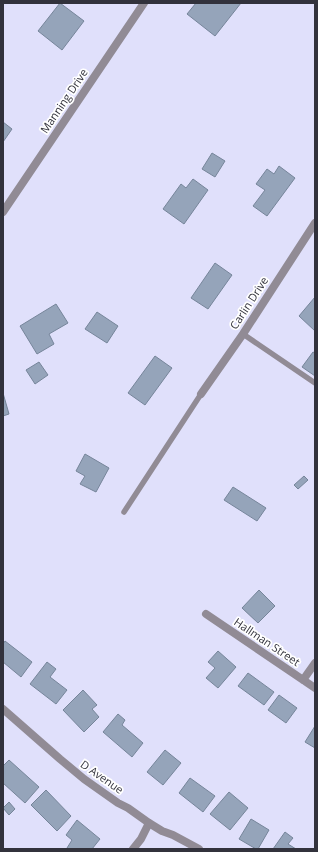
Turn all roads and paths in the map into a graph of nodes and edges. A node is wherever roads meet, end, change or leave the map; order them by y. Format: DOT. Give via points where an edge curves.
graph roads {
  1 [pos="144,3"];
  2 [pos="3,212"];
  3 [pos="315,223"];
  4 [pos="243,334"];
  5 [pos="315,384"];
  6 [pos="201,394"];
  7 [pos="124,512"];
  8 [pos="206,614"];
  9 [pos="315,663"];
  10 [pos="303,680"];
  11 [pos="315,688"];
  12 [pos="3,709"];
  13 [pos="149,823"];
  14 [pos="133,849"];
  15 [pos="199,849"];
  1 -- 2 [label="street, Manning Drive"];
  3 -- 4 [label="street, Carlin Drive"];
  4 -- 5 [label="lane"];
  4 -- 6 [label="street, Carlin Drive"];
  6 -- 7 [label="lane"];
  8 -- 10 [label="street, Hallman Street"];
  9 -- 10 [label="street"];
  10 -- 11 [label="street, Hallman Street"];
  12 -- 13 [label="street, D Avenue" via="84,779"];
  13 -- 14 [label="street"];
  13 -- 15 [label="street, D Avenue"];
}
